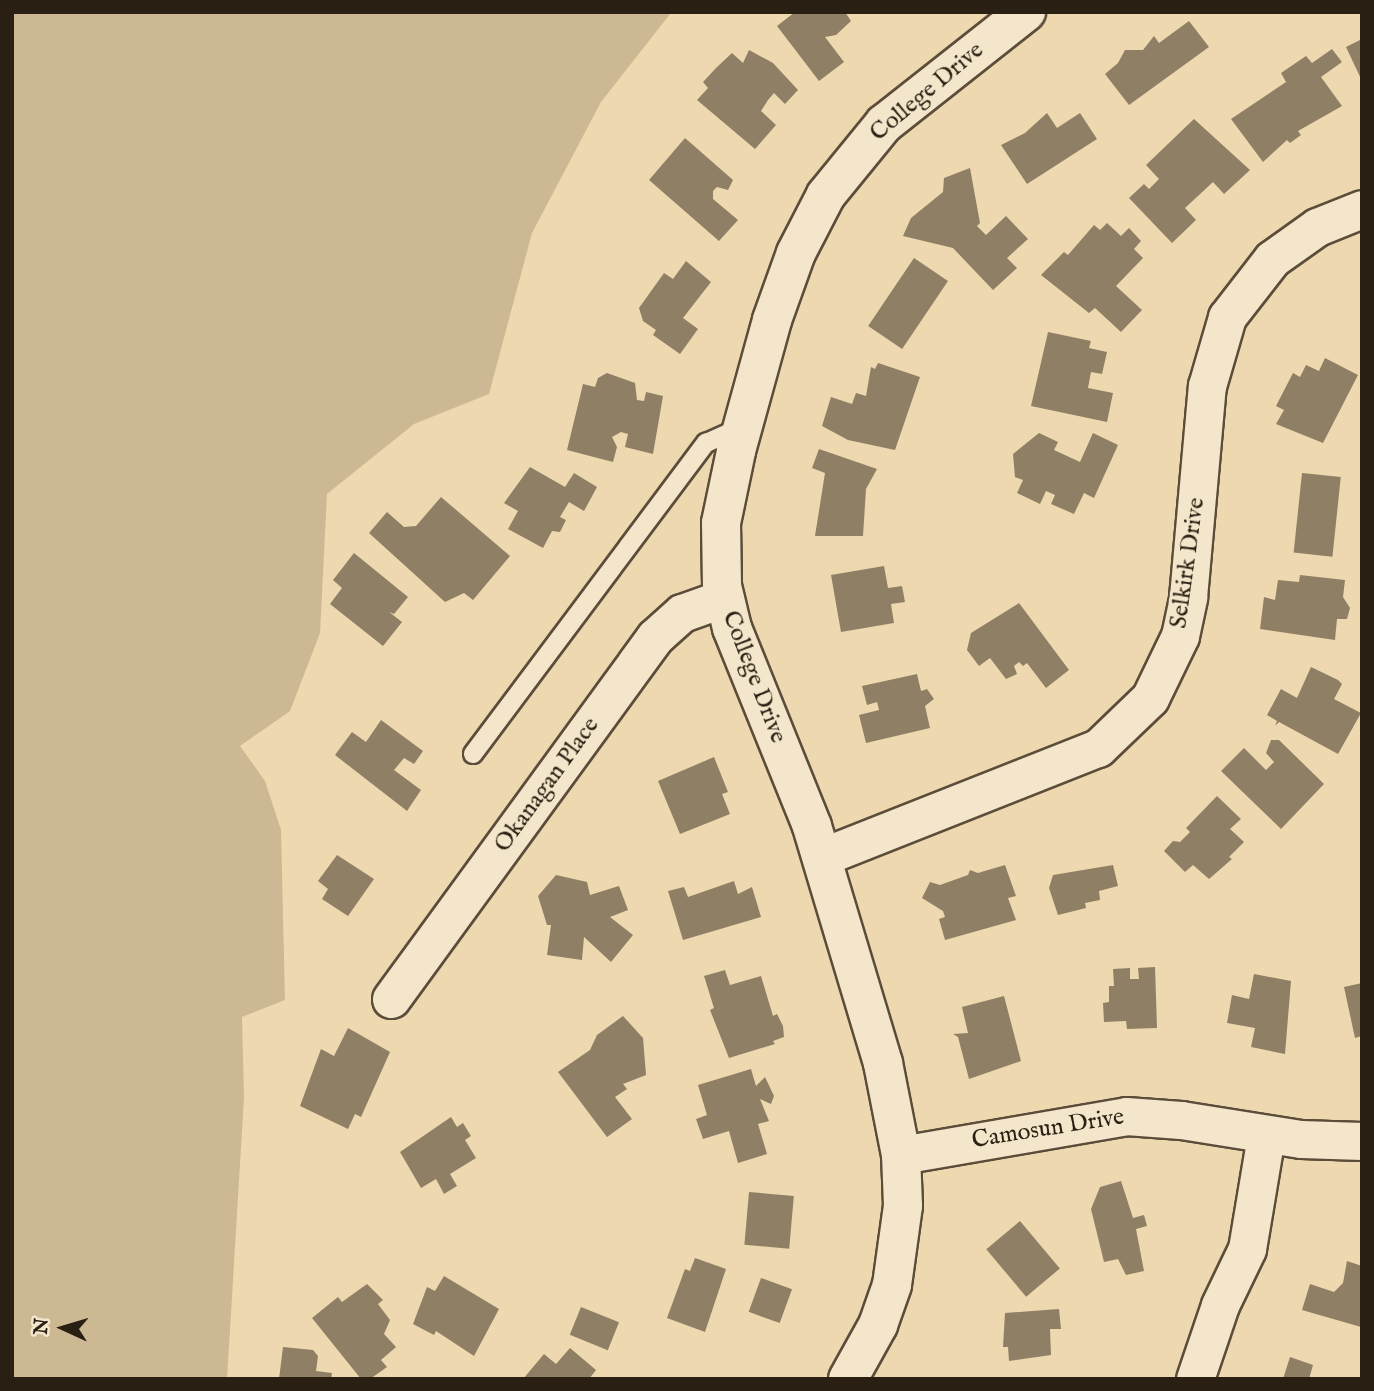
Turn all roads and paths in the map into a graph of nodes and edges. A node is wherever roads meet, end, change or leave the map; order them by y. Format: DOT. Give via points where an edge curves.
graph roads {
  1 [pos="1026,12"];
  2 [pos="1362,209"];
  3 [pos="742,426"];
  4 [pos="724,598"];
  5 [pos="474,754"];
  6 [pos="822,857"];
  7 [pos="390,999"];
  8 [pos="1266,1135"];
  9 [pos="1362,1141"];
  10 [pos="901,1154"];
  11 [pos="848,1379"];
  12 [pos="1195,1379"];
  1 -- 3 [label="street, College Drive" via="884,124 826,195 782,294"];
  2 -- 6 [label="street, Selkirk Drive" via="1317,227 1272,259 1227,317 1207,386 1188,597 1180,636 1150,698 1098,748"];
  3 -- 4 [label="street, College Drive" via="721,523"];
  3 -- 5 [label="lane" via="706,443"];
  4 -- 6 [label="street, College Drive"];
  4 -- 7 [label="street, Okanagan Place" via="682,613 655,637"];
  6 -- 10 [label="street, College Drive" via="889,1087"];
  8 -- 9 [label="street, Camosun Drive"];
  8 -- 10 [label="street, Camosun Drive" via="1126,1116"];
  8 -- 12 [label="street" via="1247,1249"];
  10 -- 11 [label="street, College Drive" via="903,1206 892,1285 878,1325"];
}
